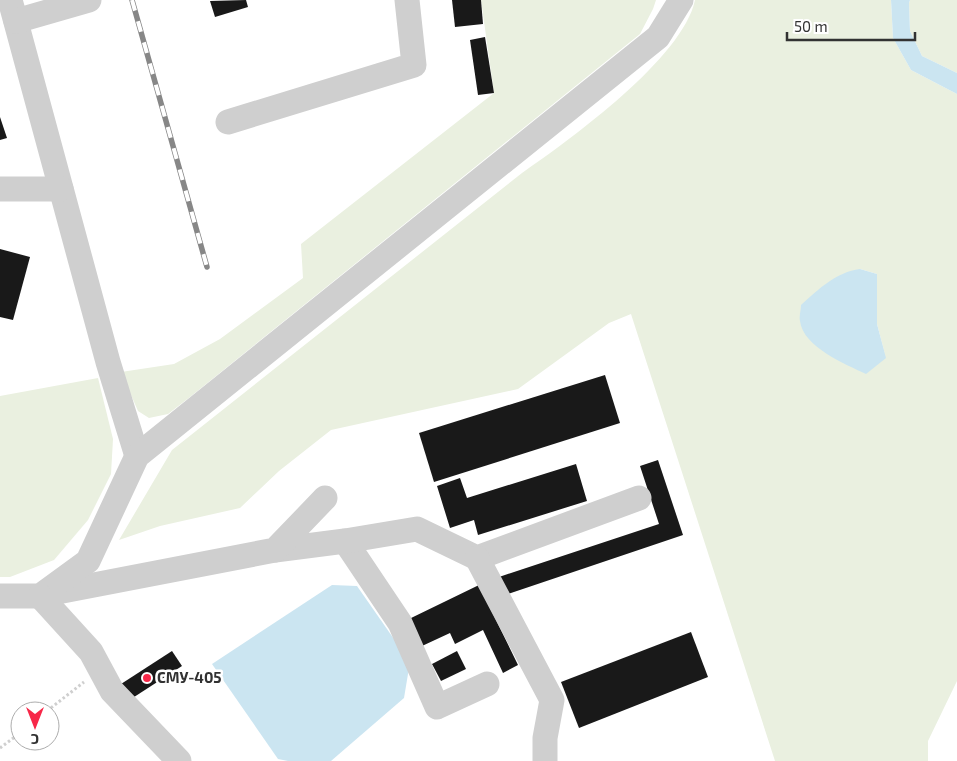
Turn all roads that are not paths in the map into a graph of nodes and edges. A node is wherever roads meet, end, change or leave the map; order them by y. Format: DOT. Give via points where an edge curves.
graph roads {
  1 [pos="89,0"];
  2 [pos="407,0"];
  3 [pos="681,0"];
  4 [pos="13,10"];
  5 [pos="228,122"];
  6 [pos="0,189"];
  7 [pos="61,189"];
  8 [pos="137,456"];
  9 [pos="325,498"];
  10 [pos="639,498"];
  11 [pos="345,541"];
  12 [pos="275,550"];
  13 [pos="477,558"];
  14 [pos="0,596"];
  15 [pos="40,596"];
  16 [pos="487,684"];
  17 [pos="179,761"];
  18 [pos="545,761"];
  1 -- 4 [label="street"];
  2 -- 5 [label="street" via="414,65"];
  3 -- 8 [label="street" via="658,37"];
  4 -- 7 [label="street"];
  6 -- 7 [label="street"];
  7 -- 8 [label="street"];
  8 -- 15 [label="street" via="88,561"];
  9 -- 12 [label="street"];
  10 -- 13 [label="street"];
  11 -- 12 [label="street"];
  11 -- 13 [label="street" via="417,529"];
  11 -- 16 [label="street" via="400,623 437,707"];
  12 -- 15 [label="street"];
  13 -- 18 [label="street" via="552,700 545,738"];
  14 -- 15 [label="street"];
  15 -- 17 [label="street" via="91,652 112,691"];
}
